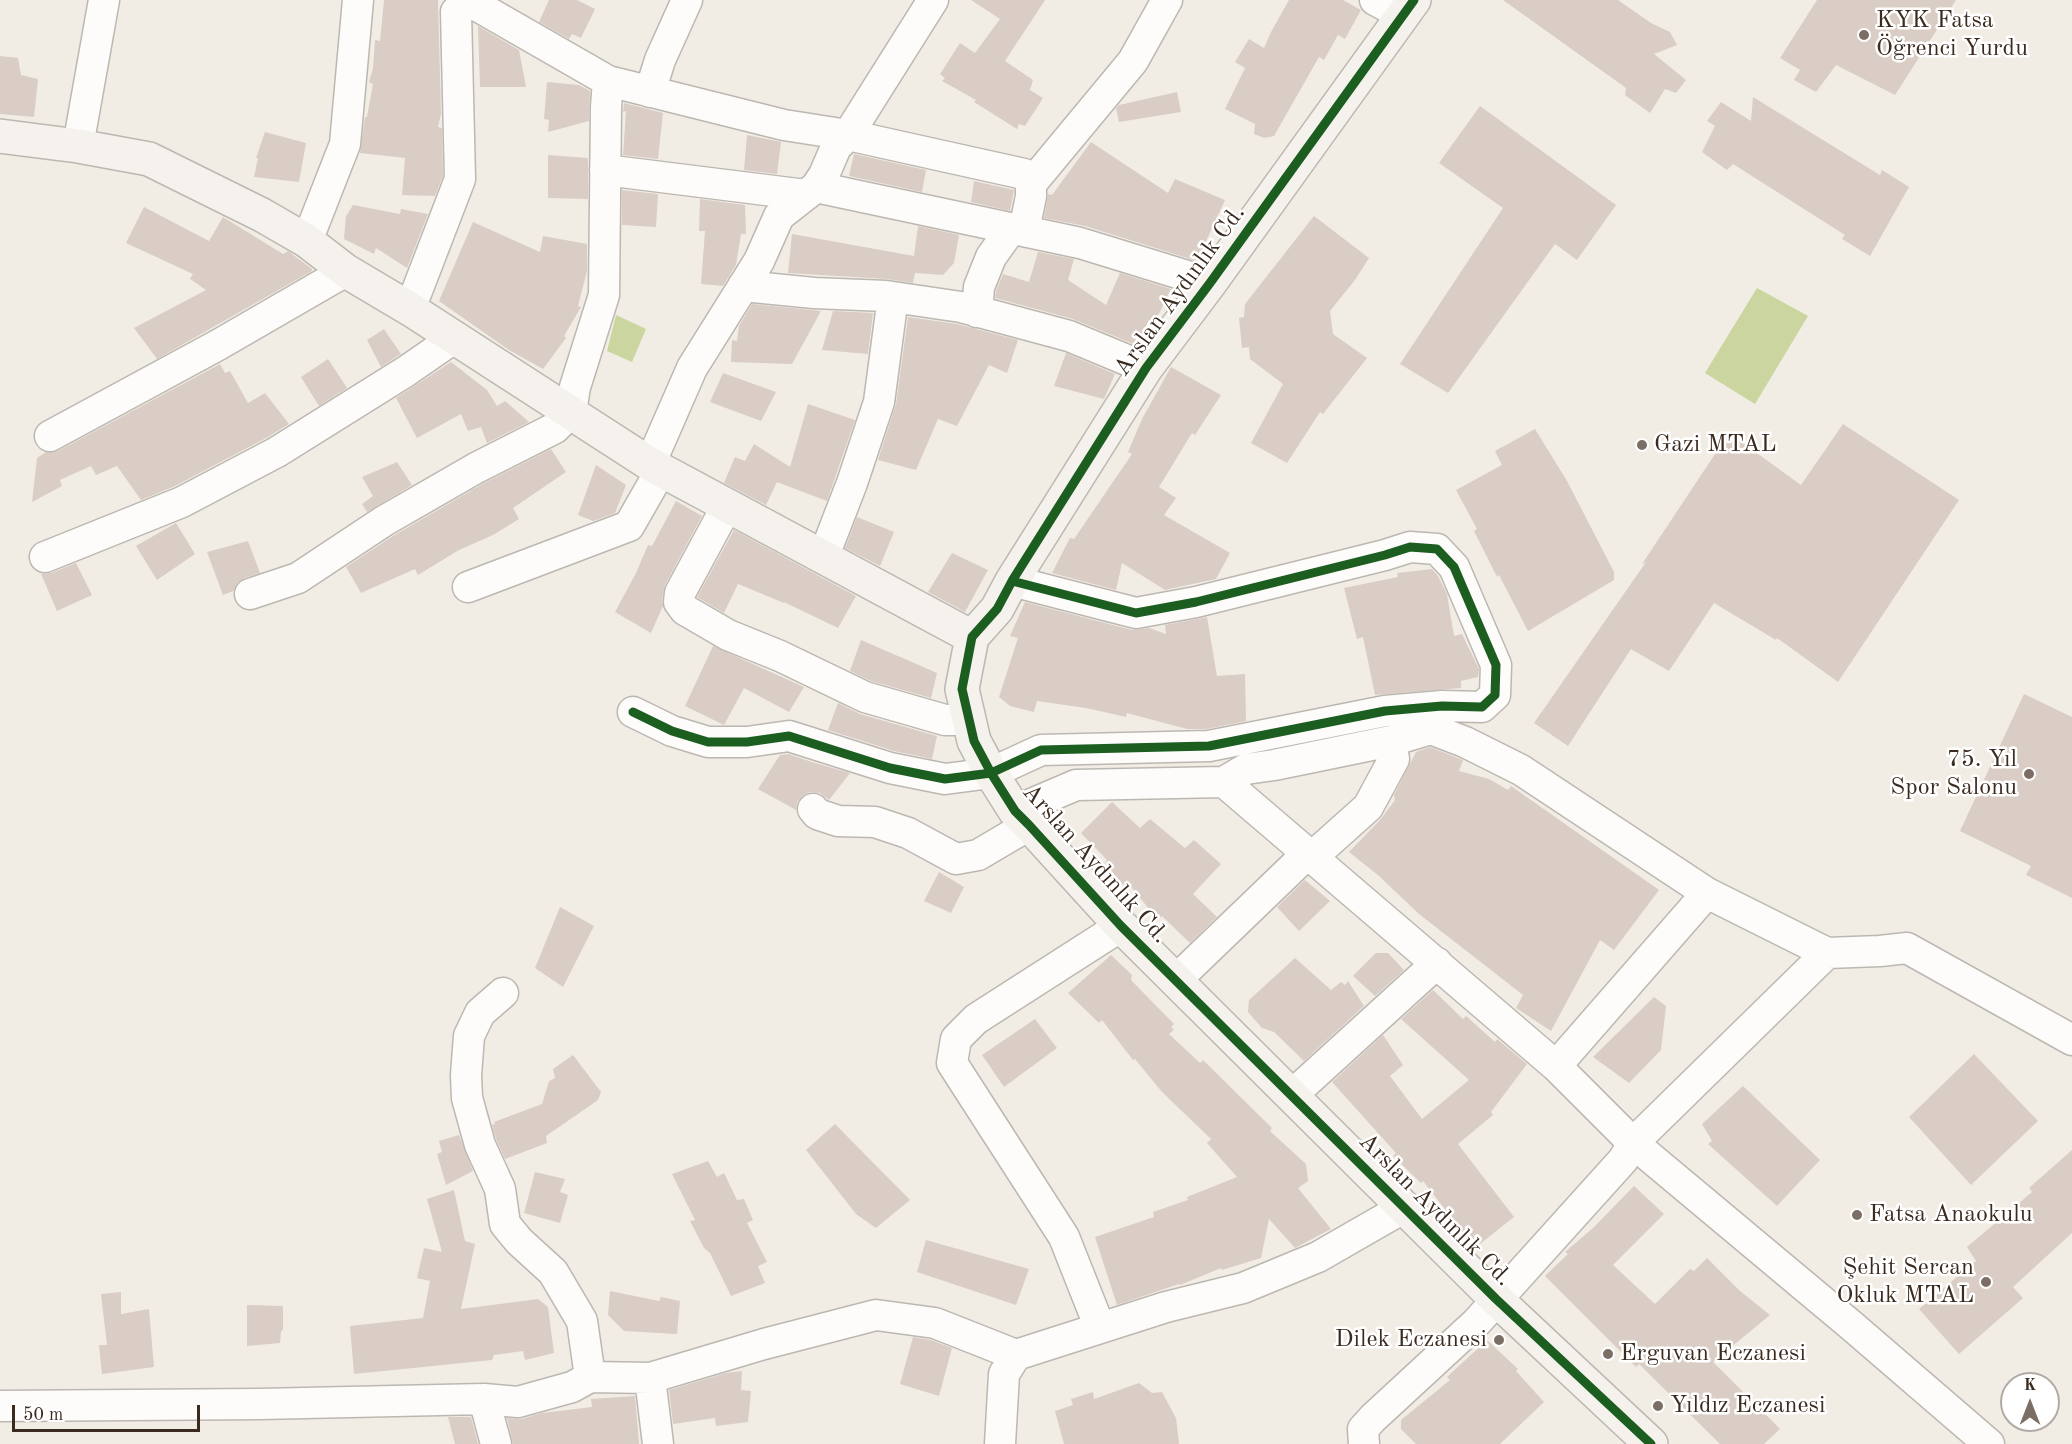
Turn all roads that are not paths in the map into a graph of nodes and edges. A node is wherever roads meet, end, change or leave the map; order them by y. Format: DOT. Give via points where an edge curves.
graph roads {
  1 [pos="104,0"];
  2 [pos="358,0"];
  3 [pos="467,0"];
  4 [pos="687,0"];
  5 [pos="933,0"];
  6 [pos="1167,0"];
  7 [pos="1375,0"];
  8 [pos="1409,8"];
  9 [pos="608,81"];
  10 [pos="650,92"];
  11 [pos="848,135"];
  12 [pos="0,136"];
  13 [pos="78,146"];
  14 [pos="605,170"];
  15 [pos="1031,184"];
  16 [pos="811,191"];
  17 [pos="1018,230"];
  18 [pos="307,241"];
  19 [pos="346,271"];
  20 [pos="1210,283"];
  21 [pos="743,286"];
  22 [pos="893,297"];
  23 [pos="410,309"];
  24 [pos="977,312"];
  25 [pos="452,337"];
  26 [pos="1146,368"];
  27 [pos="571,412"];
  28 [pos="50,436"];
  29 [pos="656,467"];
  30 [pos="727,506"];
  31 [pos="45,557"];
  32 [pos="823,558"];
  33 [pos="1012,581"];
  34 [pos="468,587"];
  35 [pos="250,594"];
  36 [pos="972,637"];
  37 [pos="633,712"];
  38 [pos="969,720"];
  39 [pos="1391,741"];
  40 [pos="991,773"];
  41 [pos="1224,782"];
  42 [pos="813,809"];
  43 [pos="1022,818"];
  44 [pos="1309,856"];
  45 [pos="1707,893"];
  46 [pos="1121,926"];
  47 [pos="1827,952"];
  48 [pos="1437,963"];
  49 [pos="1176,980"];
  50 [pos="503,993"];
  51 [pos="2072,1040"];
  52 [pos="1556,1066"];
  53 [pos="1292,1095"];
  54 [pos="1633,1143"];
  55 [pos="1405,1207"];
  56 [pos="1496,1299"];
  57 [pos="1100,1328"];
  58 [pos="1016,1355"];
  59 [pos="590,1377"];
  60 [pos="650,1378"];
  61 [pos="484,1399"];
  62 [pos="0,1407"];
  63 [pos="496,1444"];
  64 [pos="658,1444"];
  65 [pos="1000,1444"];
  66 [pos="1364,1444"];
  67 [pos="1651,1444"];
  68 [pos="1989,1444"];
  1 -- 13 [label="street"];
  2 -- 18 [label="street" via="345,144"];
  3 -- 9 [label="street"];
  3 -- 23 [label="street" via="456,12 460,179"];
  4 -- 10 [label="street"];
  5 -- 11 [label="street"];
  6 -- 15 [label="street" via="1133,61"];
  7 -- 8 [label="street"];
  8 -- 20 [label="street, Arslan Aydınlık Cd."];
  9 -- 10 [label="street"];
  9 -- 14 [label="street"];
  10 -- 11 [label="street" via="784,125"];
  11 -- 15 [label="street" via="1024,174"];
  11 -- 16 [label="street" via="836,147 824,175"];
  12 -- 13 [label="street"];
  13 -- 18 [label="street" via="149,159"];
  14 -- 16 [label="street"];
  14 -- 27 [label="street" via="604,295"];
  15 -- 17 [label="street" via="1031,196"];
  16 -- 17 [label="street"];
  16 -- 21 [label="street" via="779,216"];
  17 -- 20 [label="street" via="1080,243"];
  17 -- 24 [label="street" via="991,257 979,287"];
  18 -- 19 [label="street"];
  19 -- 23 [label="street"];
  19 -- 28 [label="street"];
  20 -- 26 [label="street, Arslan Aydınlık Cd."];
  21 -- 22 [label="street"];
  21 -- 29 [label="street" via="692,368"];
  22 -- 24 [label="street"];
  22 -- 32 [label="street" via="879,402"];
  23 -- 25 [label="street"];
  24 -- 26 [label="street" via="1069,336"];
  25 -- 27 [label="street"];
  25 -- 31 [label="street" via="405,372 276,452 182,502"];
  26 -- 33 [label="street, Arslan Aydınlık Cd."];
  27 -- 29 [label="street"];
  27 -- 35 [label="street" via="555,428 394,515 298,578"];
  29 -- 30 [label="street"];
  29 -- 34 [label="street" via="629,526"];
  30 -- 32 [label="street"];
  30 -- 38 [label="street" via="680,593 679,602 685,610 728,635 865,697 945,720"];
  32 -- 36 [label="street"];
  33 -- 36 [label="street, Arslan Aydınlık Cd." via="998,609"];
  33 -- 40 [label="street" via="1136,613 1196,602 1410,547 1437,549 1454,567 1496,665 1495,695 1482,707 1385,711 1209,746 1041,750"];
  36 -- 38 [label="street, Arslan Aydınlık Cd." via="962,689"];
  37 -- 40 [label="street" via="672,731 708,742 789,736 890,768 934,777"];
  38 -- 40 [label="street, Arslan Aydınlık Cd." via="974,741"];
  39 -- 41 [label="street" via="1246,769"];
  39 -- 44 [label="street" via="1394,759 1368,807"];
  39 -- 45 [label="street" via="1431,729 1474,747 1521,770"];
  40 -- 43 [label="street, Arslan Aydınlık Cd."];
  41 -- 43 [label="street" via="1076,785"];
  41 -- 44 [label="street"];
  42 -- 43 [label="street" via="838,821 875,822 908,833 956,859 978,855"];
  43 -- 46 [label="street, Arslan Aydınlık Cd."];
  44 -- 48 [label="street"];
  44 -- 49 [label="street"];
  45 -- 47 [label="street"];
  45 -- 52 [label="street"];
  46 -- 49 [label="street, Arslan Aydınlık Cd."];
  46 -- 57 [label="street" via="976,1019 956,1039 952,1063 1064,1237"];
  47 -- 51 [label="street" via="1907,948"];
  47 -- 54 [label="street"];
  48 -- 52 [label="street"];
  48 -- 53 [label="street"];
  49 -- 53 [label="street, Arslan Aydınlık Cd."];
  50 -- 59 [label="street" via="480,1013 469,1036 467,1098 480,1146 500,1189 505,1224 553,1272 582,1321"];
  52 -- 54 [label="street"];
  53 -- 55 [label="street, Arslan Aydınlık Cd."];
  54 -- 56 [label="street" via="1623,1160"];
  54 -- 68 [label="street"];
  55 -- 56 [label="street, Arslan Aydınlık Cd."];
  55 -- 57 [label="street" via="1318,1257 1243,1288"];
  56 -- 66 [label="street" via="1476,1323 1368,1423 1363,1429"];
  56 -- 67 [label="street, Arslan Aydınlık Cd."];
  57 -- 58 [label="street"];
  58 -- 60 [label="street" via="935,1323 876,1315"];
  58 -- 65 [label="street" via="1004,1374"];
  59 -- 60 [label="street"];
  59 -- 61 [label="street" via="572,1387 518,1402"];
  60 -- 64 [label="street"];
  61 -- 62 [label="street"];
  61 -- 63 [label="street"];
}
